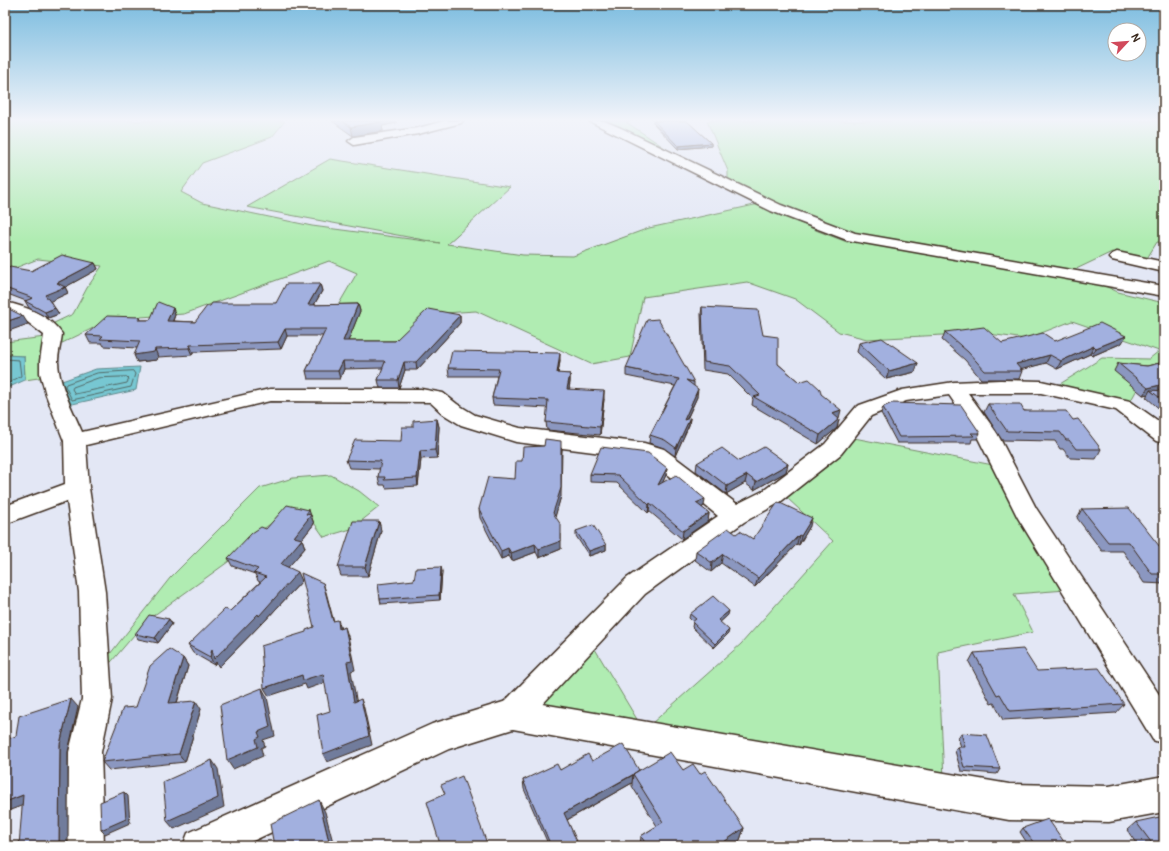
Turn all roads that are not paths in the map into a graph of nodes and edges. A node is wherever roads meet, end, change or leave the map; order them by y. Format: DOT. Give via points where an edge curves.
graph roads {
  1 [pos="681,161"];
  2 [pos="1117,258"];
  3 [pos="1164,267"];
  4 [pos="1164,292"];
  5 [pos="5,307"];
  6 [pos="954,388"];
  7 [pos="1164,436"];
  8 [pos="75,441"];
  9 [pos="77,488"];
  10 [pos="5,515"];
  11 [pos="735,516"];
  12 [pos="512,714"];
  13 [pos="1164,729"];
  14 [pos="1164,794"];
  15 [pos="86,846"];
  16 [pos="201,846"];
  1 -- 4 [label="street" via="766,204 852,237"];
  2 -- 3 [label="street"];
  5 -- 8 [label="street" via="23,311 53,334 50,373"];
  6 -- 7 [label="street" via="1042,387 1104,400 1123,405"];
  6 -- 11 [label="street" via="902,396 864,411 833,449 771,497"];
  6 -- 13 [label="street" via="986,433 1026,512"];
  8 -- 9 [label="street"];
  8 -- 11 [label="street" via="270,395 421,395 436,397 450,410 468,420 516,435 644,450 656,454"];
  9 -- 10 [label="street"];
  9 -- 15 [label="street" via="92,592 97,699 85,752"];
  11 -- 12 [label="street" via="636,586"];
  12 -- 14 [label="street" via="1009,802 1109,804"];
  12 -- 16 [label="street" via="444,735"];
}
